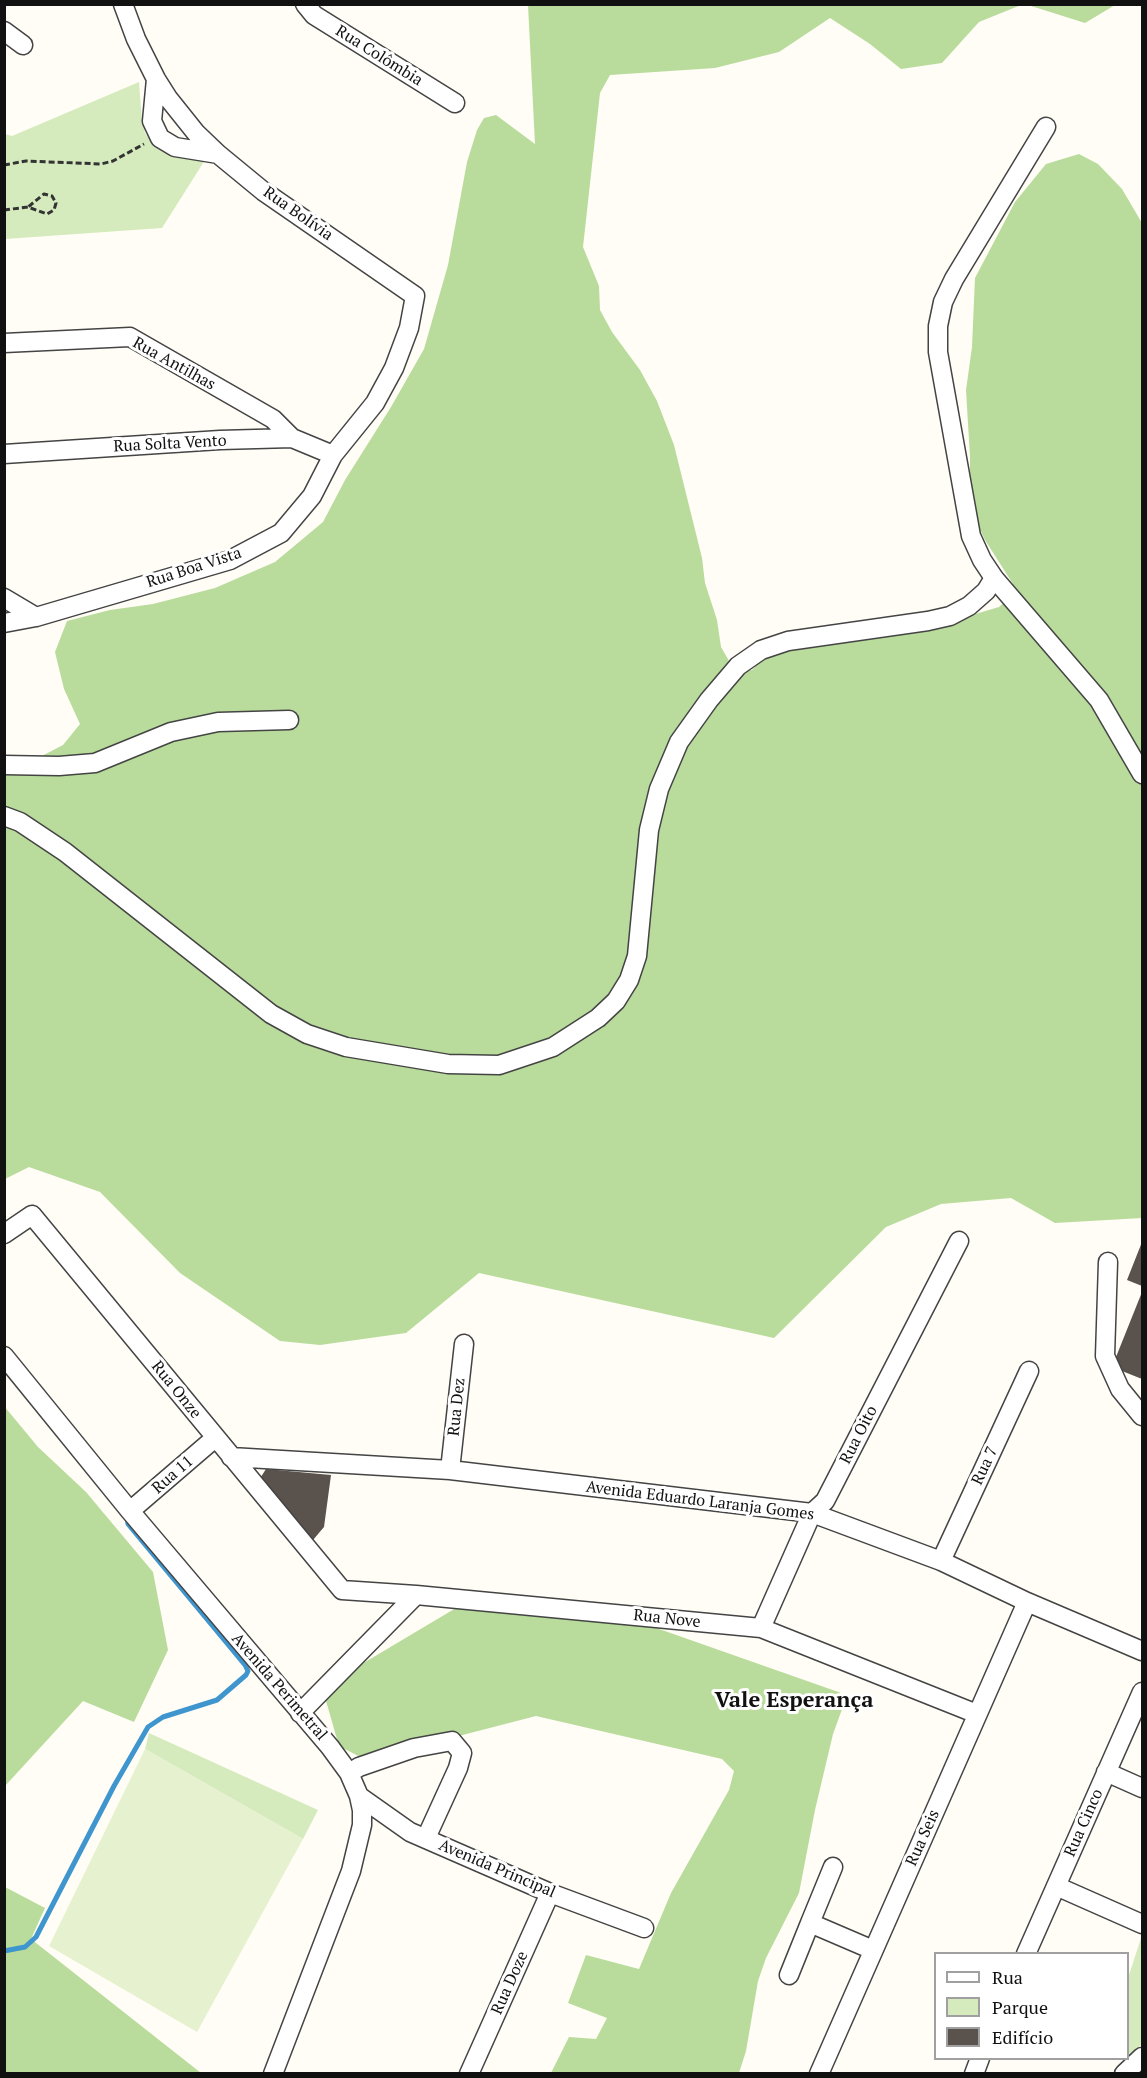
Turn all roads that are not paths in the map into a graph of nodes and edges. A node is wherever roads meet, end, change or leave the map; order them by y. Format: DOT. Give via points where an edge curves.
graph roads {
  1 [pos="123,4"];
  2 [pos="305,4"];
  3 [pos="4,30"];
  4 [pos="23,45"];
  5 [pos="156,79"];
  6 [pos="455,103"];
  7 [pos="1046,127"];
  8 [pos="218,154"];
  9 [pos="4,343"];
  10 [pos="362,420"];
  11 [pos="292,438"];
  12 [pos="4,454"];
  13 [pos="333,455"];
  14 [pos="994,578"];
  15 [pos="4,598"];
  16 [pos="36,617"];
  17 [pos="4,623"];
  18 [pos="289,720"];
  19 [pos="4,765"];
  20 [pos="1143,774"];
  21 [pos="4,816"];
  22 [pos="4,1234"];
  23 [pos="959,1241"];
  24 [pos="1107,1262"];
  25 [pos="464,1344"];
  26 [pos="4,1356"];
  27 [pos="1029,1371"];
  28 [pos="1143,1416"];
  29 [pos="215,1438"];
  30 [pos="231,1457"];
  31 [pos="450,1470"];
  32 [pos="130,1511"];
  33 [pos="812,1513"];
  34 [pos="941,1561"];
  35 [pos="342,1590"];
  36 [pos="416,1594"];
  37 [pos="1027,1602"];
  38 [pos="761,1628"];
  39 [pos="1143,1651"];
  40 [pos="1143,1692"];
  41 [pos="300,1713"];
  42 [pos="977,1714"];
  43 [pos="1106,1772"];
  44 [pos="349,1773"];
  45 [pos="1143,1788"];
  46 [pos="359,1796"];
  47 [pos="426,1838"];
  48 [pos="833,1867"];
  49 [pos="1056,1886"];
  50 [pos="550,1893"];
  51 [pos="810,1923"];
  52 [pos="1143,1924"];
  53 [pos="644,1928"];
  54 [pos="873,1950"];
  55 [pos="1026,1952"];
  56 [pos="789,1975"];
  57 [pos="1143,2057"];
  58 [pos="273,2073"];
  59 [pos="469,2073"];
  60 [pos="819,2073"];
  61 [pos="1124,2073"];
  1 -- 5 [label="street, Rua Bolívia"];
  2 -- 6 [label="street, Rua Colômbia" via="314,15"];
  3 -- 4 [label="street"];
  5 -- 8 [label="street, Rua Bolívia" via="181,116"];
  5 -- 8 [label="street" via="152,121 158,136 175,147"];
  7 -- 14 [label="street" via="954,279 943,302 938,326 938,352 971,536"];
  8 -- 10 [label="street, Rua Bolívia" via="263,191 415,296 394,368"];
  9 -- 11 [label="street, Rua Antilhas" via="130,338 273,419"];
  10 -- 13 [label="street, Rua Boa Vista"];
  11 -- 12 [label="street, Rua Solta Vento"];
  11 -- 13 [label="street, Rua Solta Vento"];
  13 -- 16 [label="street, Rua Boa Vista" via="312,495 281,533 230,560"];
  14 -- 20 [label="street" via="1100,700"];
  14 -- 21 [label="street" via="969,606 950,616 788,640 761,650 738,666 679,742 659,789 649,830 637,956 629,980 616,1001 580,1030 553,1047 499,1065 448,1064 346,1047 307,1034 271,1014 65,852"];
  15 -- 16 [label="street"];
  16 -- 17 [label="street, Rua Boa Vista"];
  18 -- 19 [label="street" via="218,722 171,732 95,763"];
  22 -- 29 [label="street, Rua Onze" via="32,1215"];
  23 -- 33 [label="street, Rua Oito" via="825,1501"];
  24 -- 28 [label="street" via="1105,1356 1120,1389"];
  25 -- 31 [label="street, Rua Dez"];
  26 -- 32 [label="street, Avenida Perimetral"];
  27 -- 34 [label="street, Rua 7"];
  29 -- 30 [label="street, Rua Onze"];
  29 -- 32 [label="street, Rua 11"];
  30 -- 31 [label="street, Avenida Eduardo Laranja Gomes"];
  30 -- 35 [label="street, Rua Onze"];
  31 -- 33 [label="street, Avenida Eduardo Laranja Gomes"];
  32 -- 41 [label="street, Avenida Perimetral"];
  33 -- 34 [label="street, Avenida Eduardo Laranja Gomes"];
  33 -- 38 [label="street, Rua Oito"];
  34 -- 37 [label="street, Avenida Eduardo Laranja Gomes"];
  35 -- 36 [label="street, Rua Nove"];
  36 -- 38 [label="street, Rua Nove"];
  36 -- 41 [label="street"];
  37 -- 39 [label="street, Avenida Eduardo Laranja Gomes"];
  37 -- 42 [label="street, Rua Seis"];
  38 -- 42 [label="street, Rua Nove"];
  40 -- 43 [label="street, Rua Cinco"];
  41 -- 44 [label="street, Avenida Perimetral"];
  42 -- 54 [label="street, Rua Seis"];
  43 -- 45 [label="street"];
  43 -- 49 [label="street, Rua Cinco"];
  44 -- 46 [label="street, Avenida Perimetral"];
  44 -- 47 [label="street" via="414,1748 452,1741 462,1753 458,1768"];
  46 -- 47 [label="street, Avenida Principal" via="392,1821"];
  46 -- 58 [label="street, Avenida Perimetral" via="362,1825 351,1871"];
  47 -- 50 [label="street, Avenida Principal"];
  48 -- 51 [label="street"];
  49 -- 52 [label="street"];
  49 -- 55 [label="street, Rua Cinco"];
  50 -- 53 [label="street, Avenida Principal"];
  50 -- 59 [label="street, Rua Doze"];
  51 -- 54 [label="street"];
  51 -- 56 [label="street"];
  54 -- 60 [label="street, Rua Seis"];
  57 -- 61 [label="street"];
}
